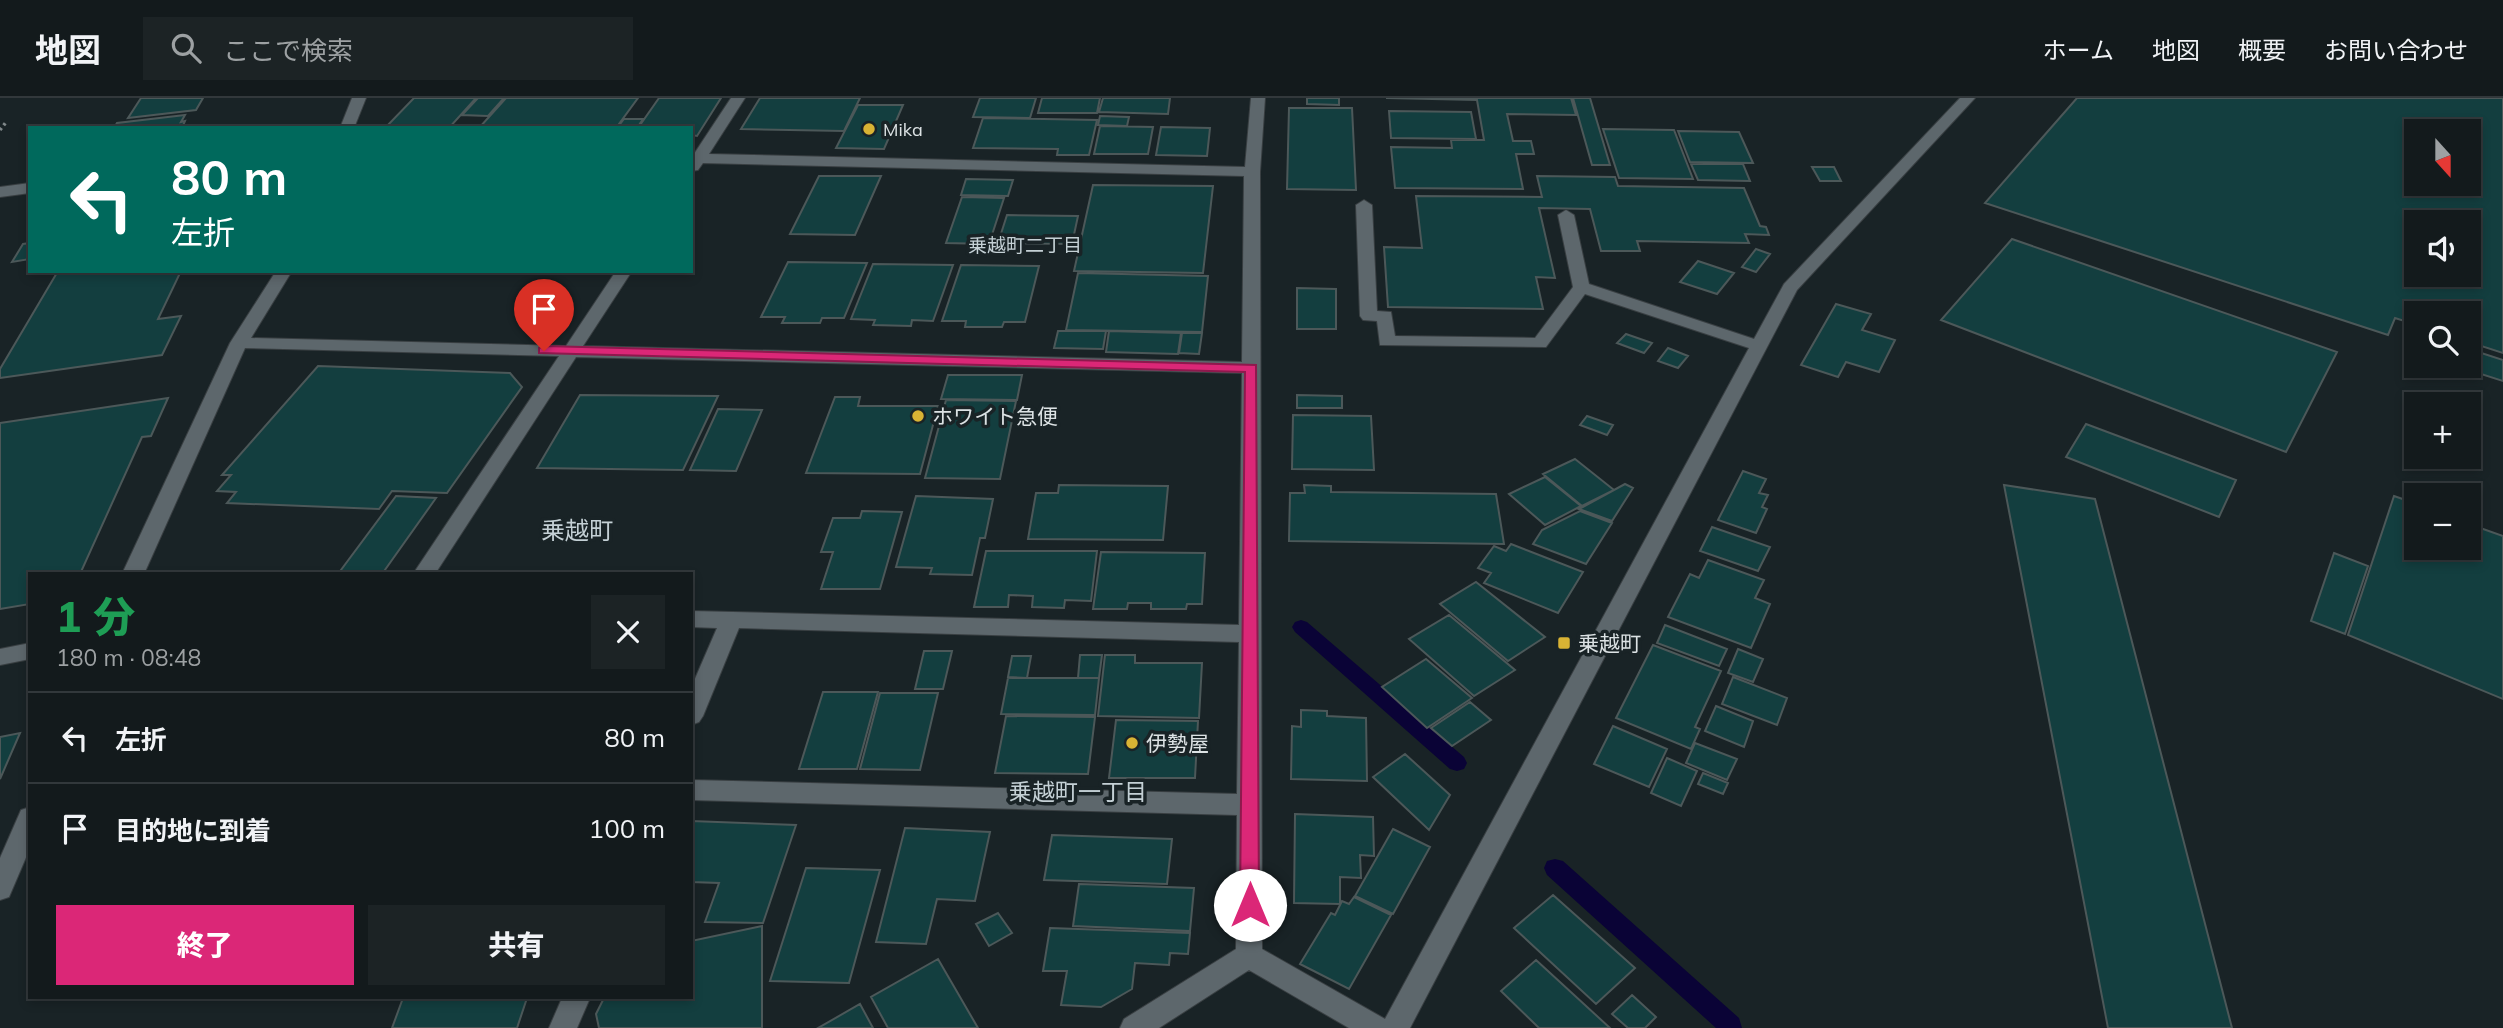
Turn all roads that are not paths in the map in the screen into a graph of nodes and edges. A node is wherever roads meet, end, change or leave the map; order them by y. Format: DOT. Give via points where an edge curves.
graph roads {
  1 [pos="359,98"];
  2 [pos="738,98"];
  3 [pos="1258,98"];
  4 [pos="1968,98"];
  5 [pos="348,126"];
  6 [pos="694,162"];
  7 [pos="1252,172"];
  8 [pos="28,188"];
  9 [pos="0,192"];
  10 [pos="1364,205"];
  11 [pos="1566,215"];
  12 [pos="283,273"];
  13 [pos="623,273"];
  14 [pos="1581,287"];
  15 [pos="239,343"];
  16 [pos="1759,345"];
  17 [pos="571,351"];
  18 [pos="1251,368"];
  19 [pos="134,572"];
  20 [pos="425,572"];
  21 [pos="693,619"];
  22 [pos="731,621"];
  23 [pos="1251,634"];
  24 [pos="28,651"];
  25 [pos="0,657"];
  26 [pos="693,711"];
  27 [pos="693,790"];
  28 [pos="1250,805"];
  29 [pos="28,822"];
  30 [pos="0,889"];
  31 [pos="1249,955"];
  32 [pos="576,999"];
  33 [pos="564,1028"];
  34 [pos="1134,1028"];
  35 [pos="1375,1028"];
  36 [pos="1395,1028"];
  1 -- 5 [label="street"];
  2 -- 6 [label="street"];
  3 -- 7 [label="street"];
  4 -- 16 [label="street" via="1790,288"];
  6 -- 7 [label="street"];
  7 -- 18 [label="street"];
  8 -- 9 [label="street"];
  10 -- 14 [label="street" via="1369,316 1385,316 1386,341 1540,343"];
  11 -- 14 [label="street"];
  12 -- 15 [label="street"];
  13 -- 17 [label="street"];
  14 -- 16 [label="street"];
  15 -- 17 [label="street"];
  15 -- 19 [label="street"];
  16 -- 36 [label="street"];
  17 -- 18 [label="street"];
  17 -- 20 [label="street"];
  18 -- 23 [label="street"];
  21 -- 22 [label="street"];
  22 -- 23 [label="street"];
  22 -- 26 [label="street"];
  23 -- 28 [label="street"];
  24 -- 25 [label="street"];
  27 -- 28 [label="street"];
  28 -- 31 [label="street"];
  29 -- 30 [label="street"];
  31 -- 34 [label="street"];
  31 -- 35 [label="street"];
  32 -- 33 [label="street"];
}
